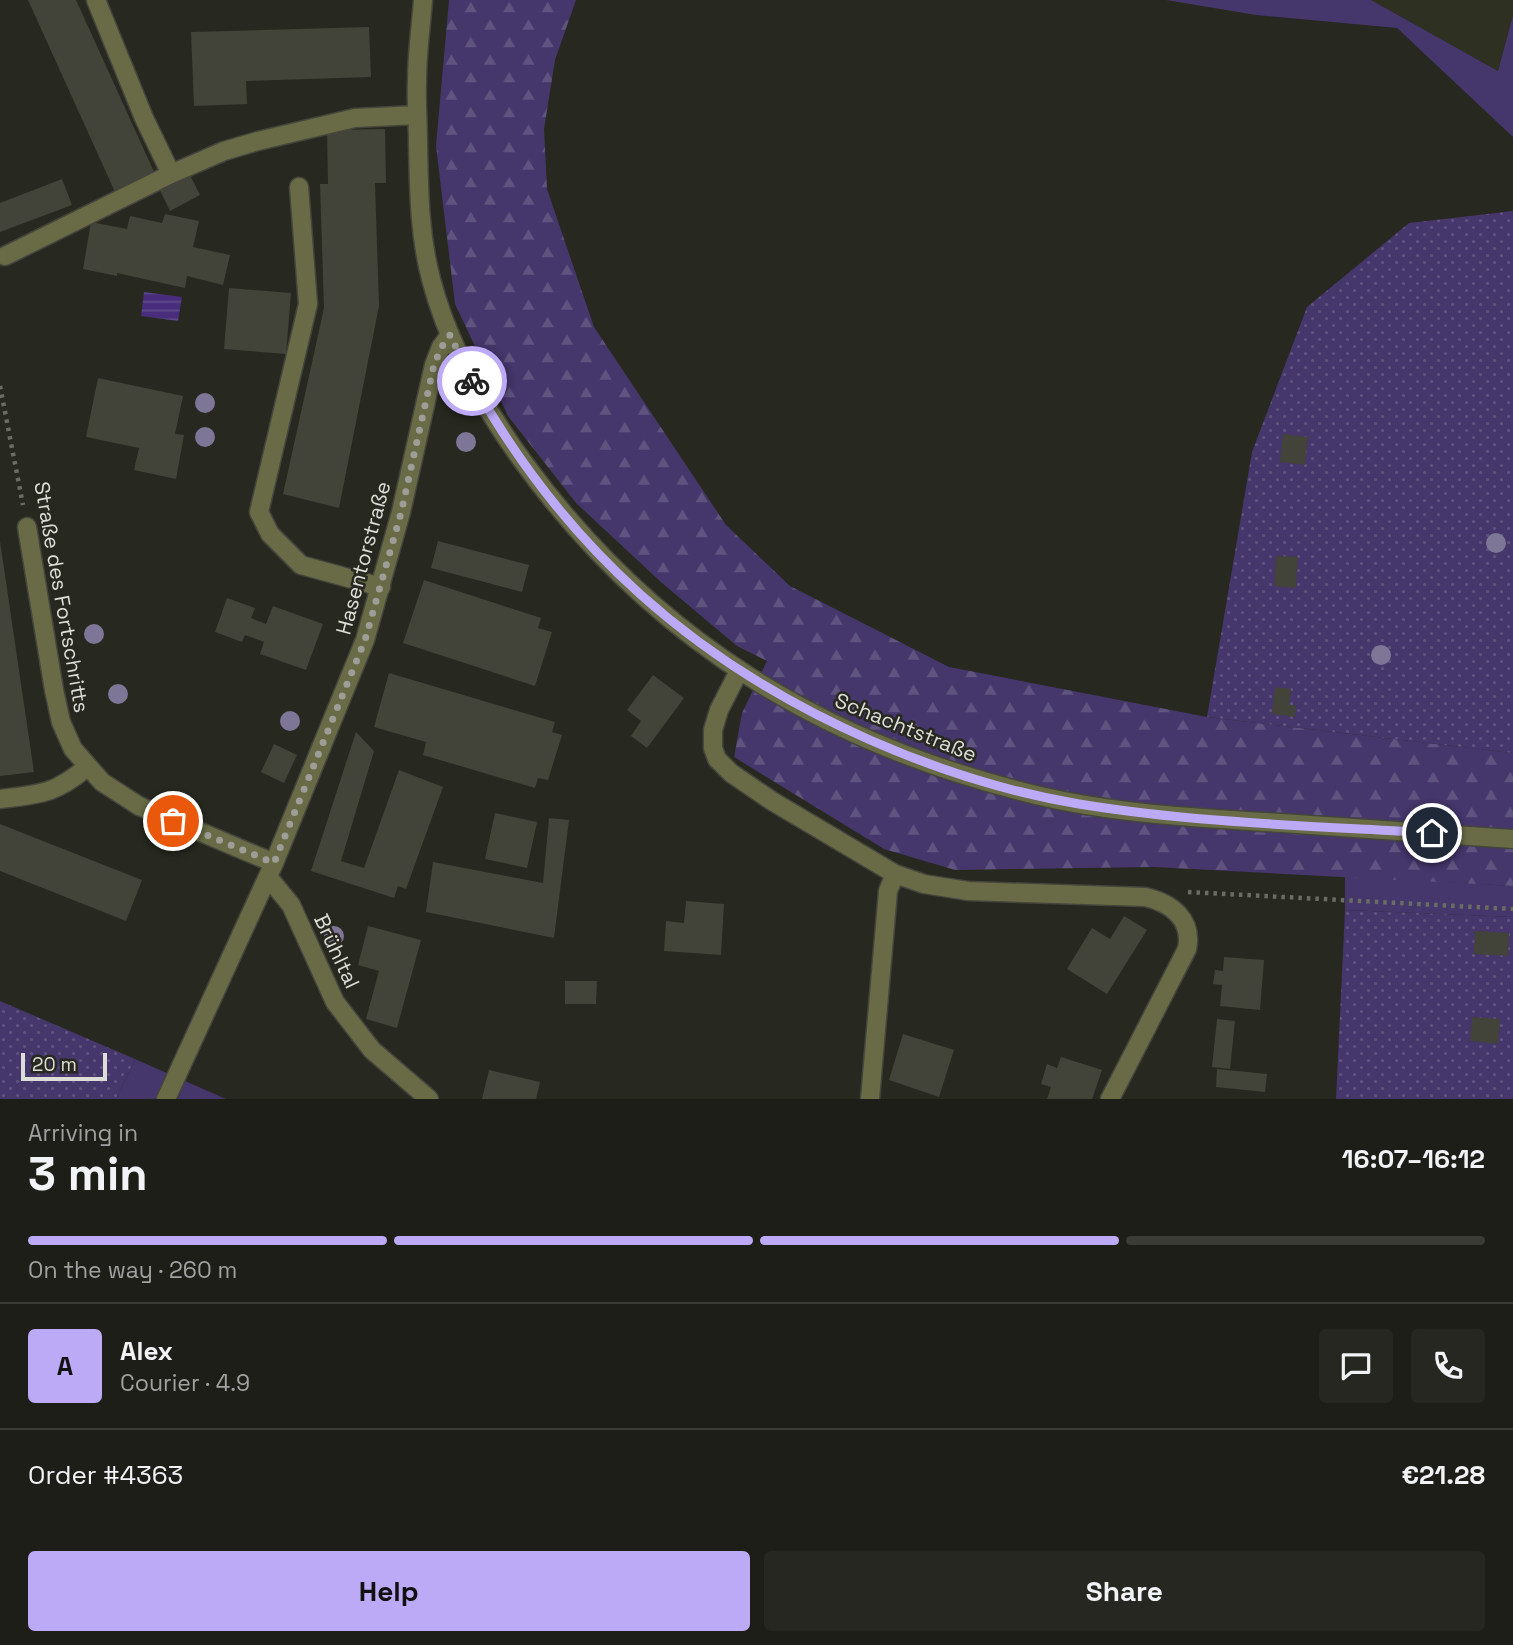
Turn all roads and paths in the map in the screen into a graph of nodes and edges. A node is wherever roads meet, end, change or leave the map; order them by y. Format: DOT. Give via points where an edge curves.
graph roads {
  1 [pos="96,0"];
  2 [pos="423,0"];
  3 [pos="417,115"];
  4 [pos="171,174"];
  5 [pos="299,187"];
  6 [pos="5,256"];
  7 [pos="450,335"];
  8 [pos="0,386"];
  9 [pos="27,527"];
  10 [pos="381,587"];
  11 [pos="739,671"];
  12 [pos="87,766"];
  13 [pos="0,799"];
  14 [pos="1513,839"];
  15 [pos="271,870"];
  16 [pos="895,874"];
  17 [pos="1180,892"];
  18 [pos="1513,909"];
  19 [pos="166,1099"];
  20 [pos="429,1099"];
  21 [pos="870,1099"];
  22 [pos="1110,1099"];
  1 -- 4 [label="street"];
  2 -- 3 [label="street"];
  3 -- 4 [label="street" via="355,118 258,141"];
  3 -- 7 [label="street" via="425,254"];
  4 -- 6 [label="street"];
  5 -- 10 [label="street" via="308,304 259,512 270,534 301,565"];
  7 -- 10 [label="street, Hasentorstraße" via="434,365"];
  7 -- 11 [label="street, Schachtstraße" via="509,442 580,535 651,604"];
  8 -- 9 [label="path, Straße des Fortschritts"];
  9 -- 12 [label="street, Straße des Fortschritts" via="61,722 68,741"];
  10 -- 15 [label="street, Hasentorstraße" via="360,653"];
  11 -- 14 [label="street, Schachtstraße" via="798,707 893,750 1038,796 1235,820"];
  11 -- 16 [label="street" via="715,723 712,739 717,759 772,802"];
  12 -- 13 [label="street" via="64,786"];
  12 -- 15 [label="street, Straße des Fortschritts" via="139,806"];
  15 -- 19 [label="street, Hasentorstraße"];
  15 -- 20 [label="street, Brühltal" via="335,1002 372,1050"];
  16 -- 21 [label="street" via="888,891"];
  16 -- 22 [label="street" via="968,891 1145,897 1177,912 1188,931 1187,949"];
  17 -- 18 [label="path"];
}
